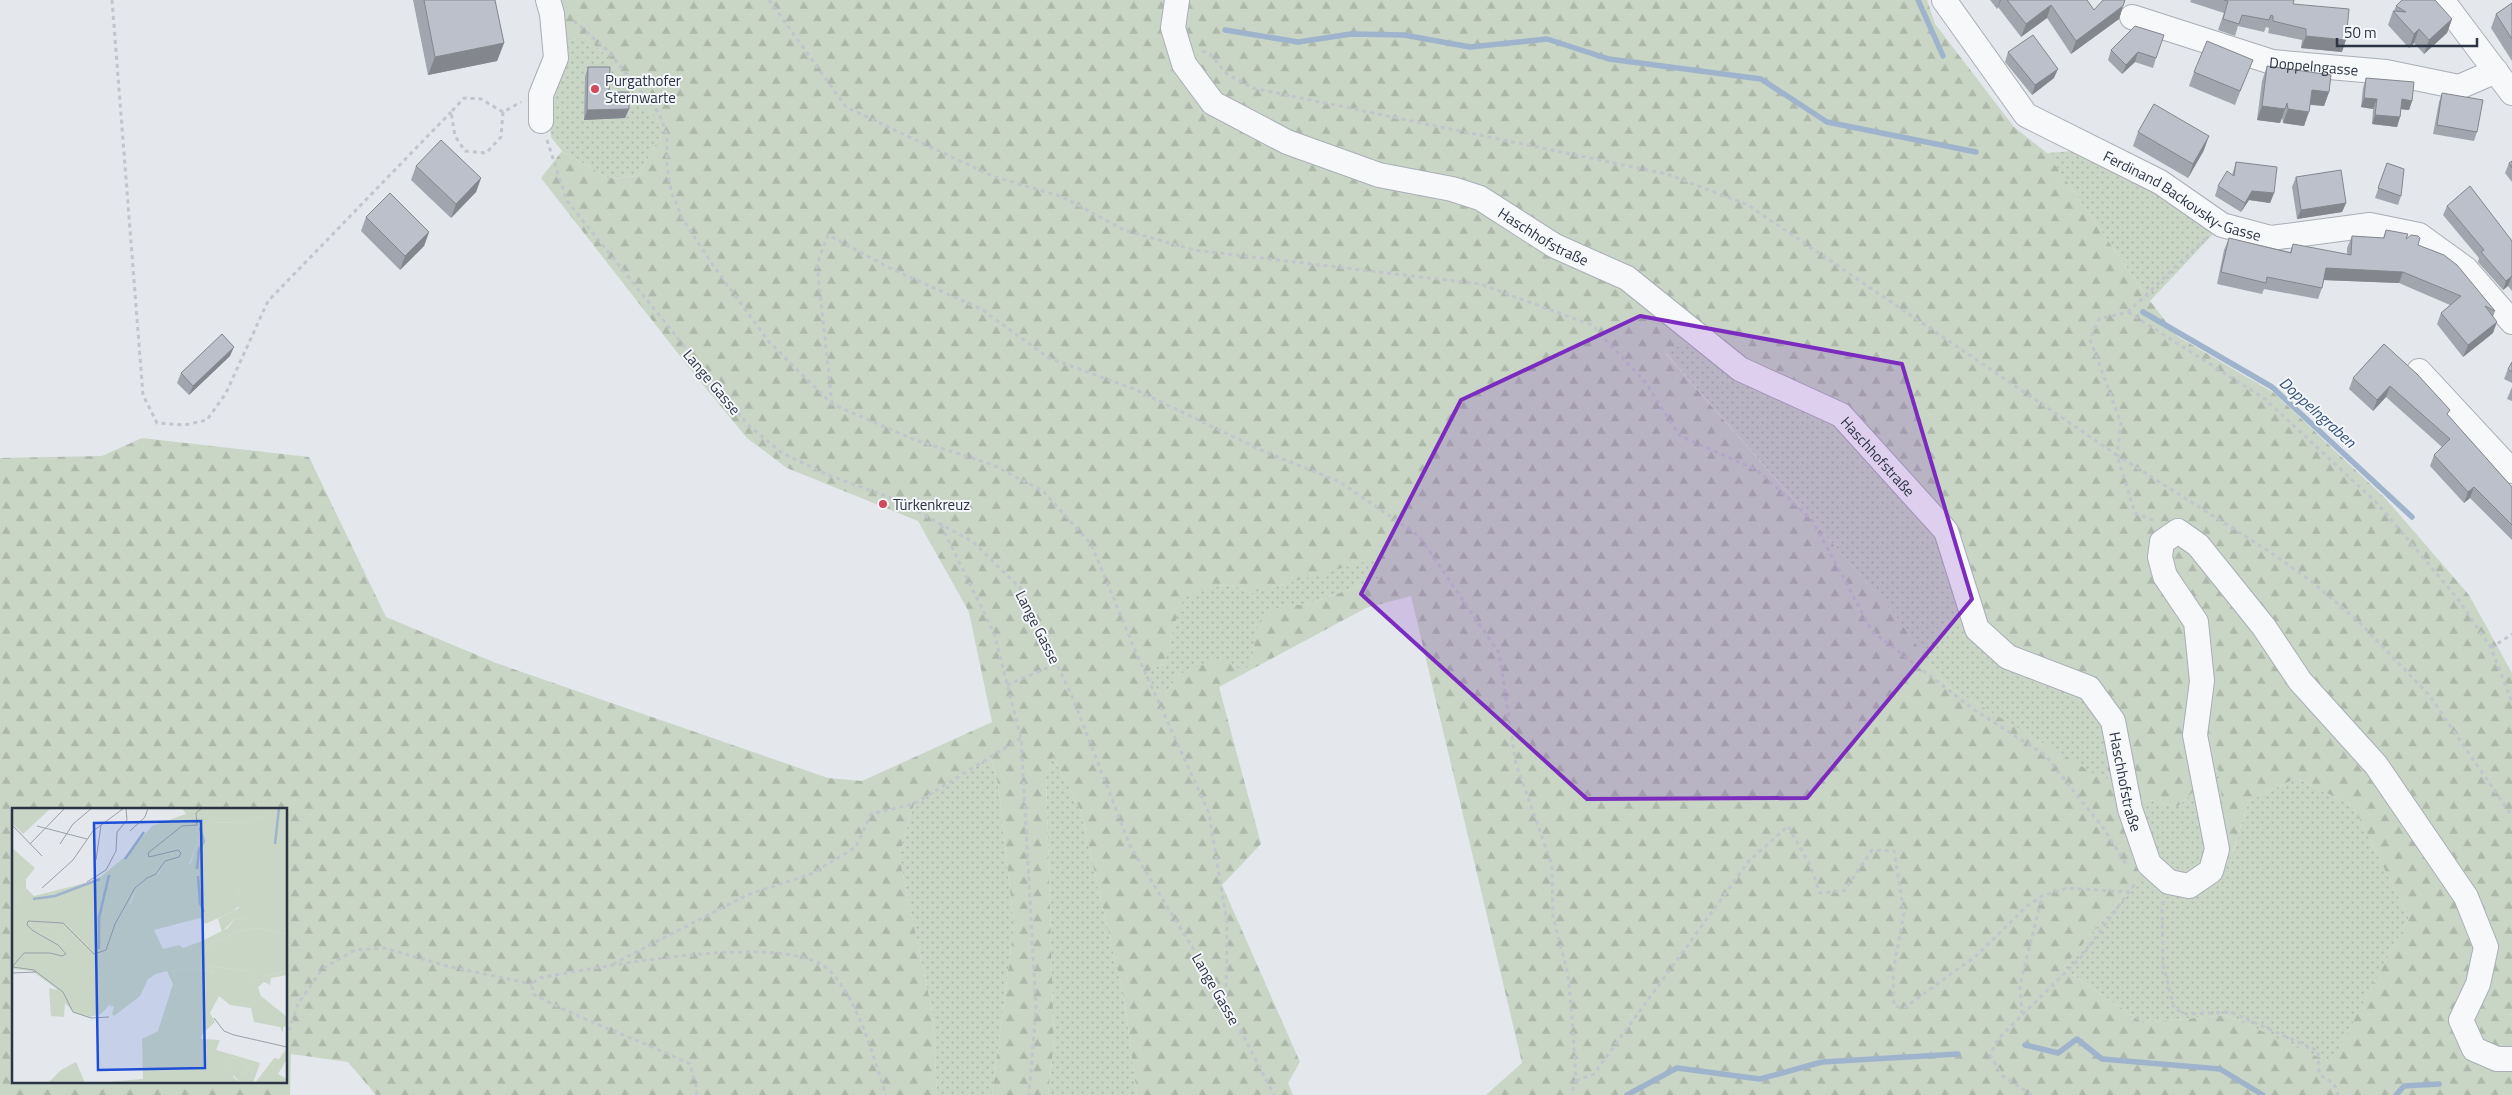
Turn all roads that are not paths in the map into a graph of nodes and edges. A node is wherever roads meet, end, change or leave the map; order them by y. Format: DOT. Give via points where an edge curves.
graph roads {
  1 [pos="1177,0"];
  2 [pos="1944,0"];
  3 [pos="2442,0"];
  4 [pos="550,7"];
  5 [pos="2132,17"];
  6 [pos="2496,70"];
  7 [pos="2512,93"];
  8 [pos="541,121"];
  9 [pos="2512,322"];
  10 [pos="2419,371"];
  11 [pos="2512,471"];
  12 [pos="2512,1059"];
  1 -- 12 [label="street, Haschhofstraße" via="1173,28 1184,64 1213,103 1287,142 1379,176 1452,189 1480,198 1555,246 1627,278 1740,368 1841,415 1946,531 1977,629 2008,657 2089,688 2113,721 2130,809 2149,864 2169,882 2190,886 2210,871 2217,849 2195,736 2202,681 2196,622 2165,576 2160,557 2162,542 2178,531 2198,545 2264,627 2300,681 2376,765 2466,897 2486,947 2478,984 2461,1020 2474,1049 2497,1059"];
  2 -- 9 [label="street, Ferdinand Backovsky-Gasse" via="2026,115 2160,182 2222,225 2271,238 2370,225 2419,235 2466,269"];
  3 -- 6 [label="street"];
  4 -- 8 [label="street" via="556,58 541,95"];
  5 -- 6 [label="street, Doppelngasse" via="2272,62 2386,72 2459,87"];
  6 -- 7 [label="street"];
  10 -- 11 [label="street"];
}
